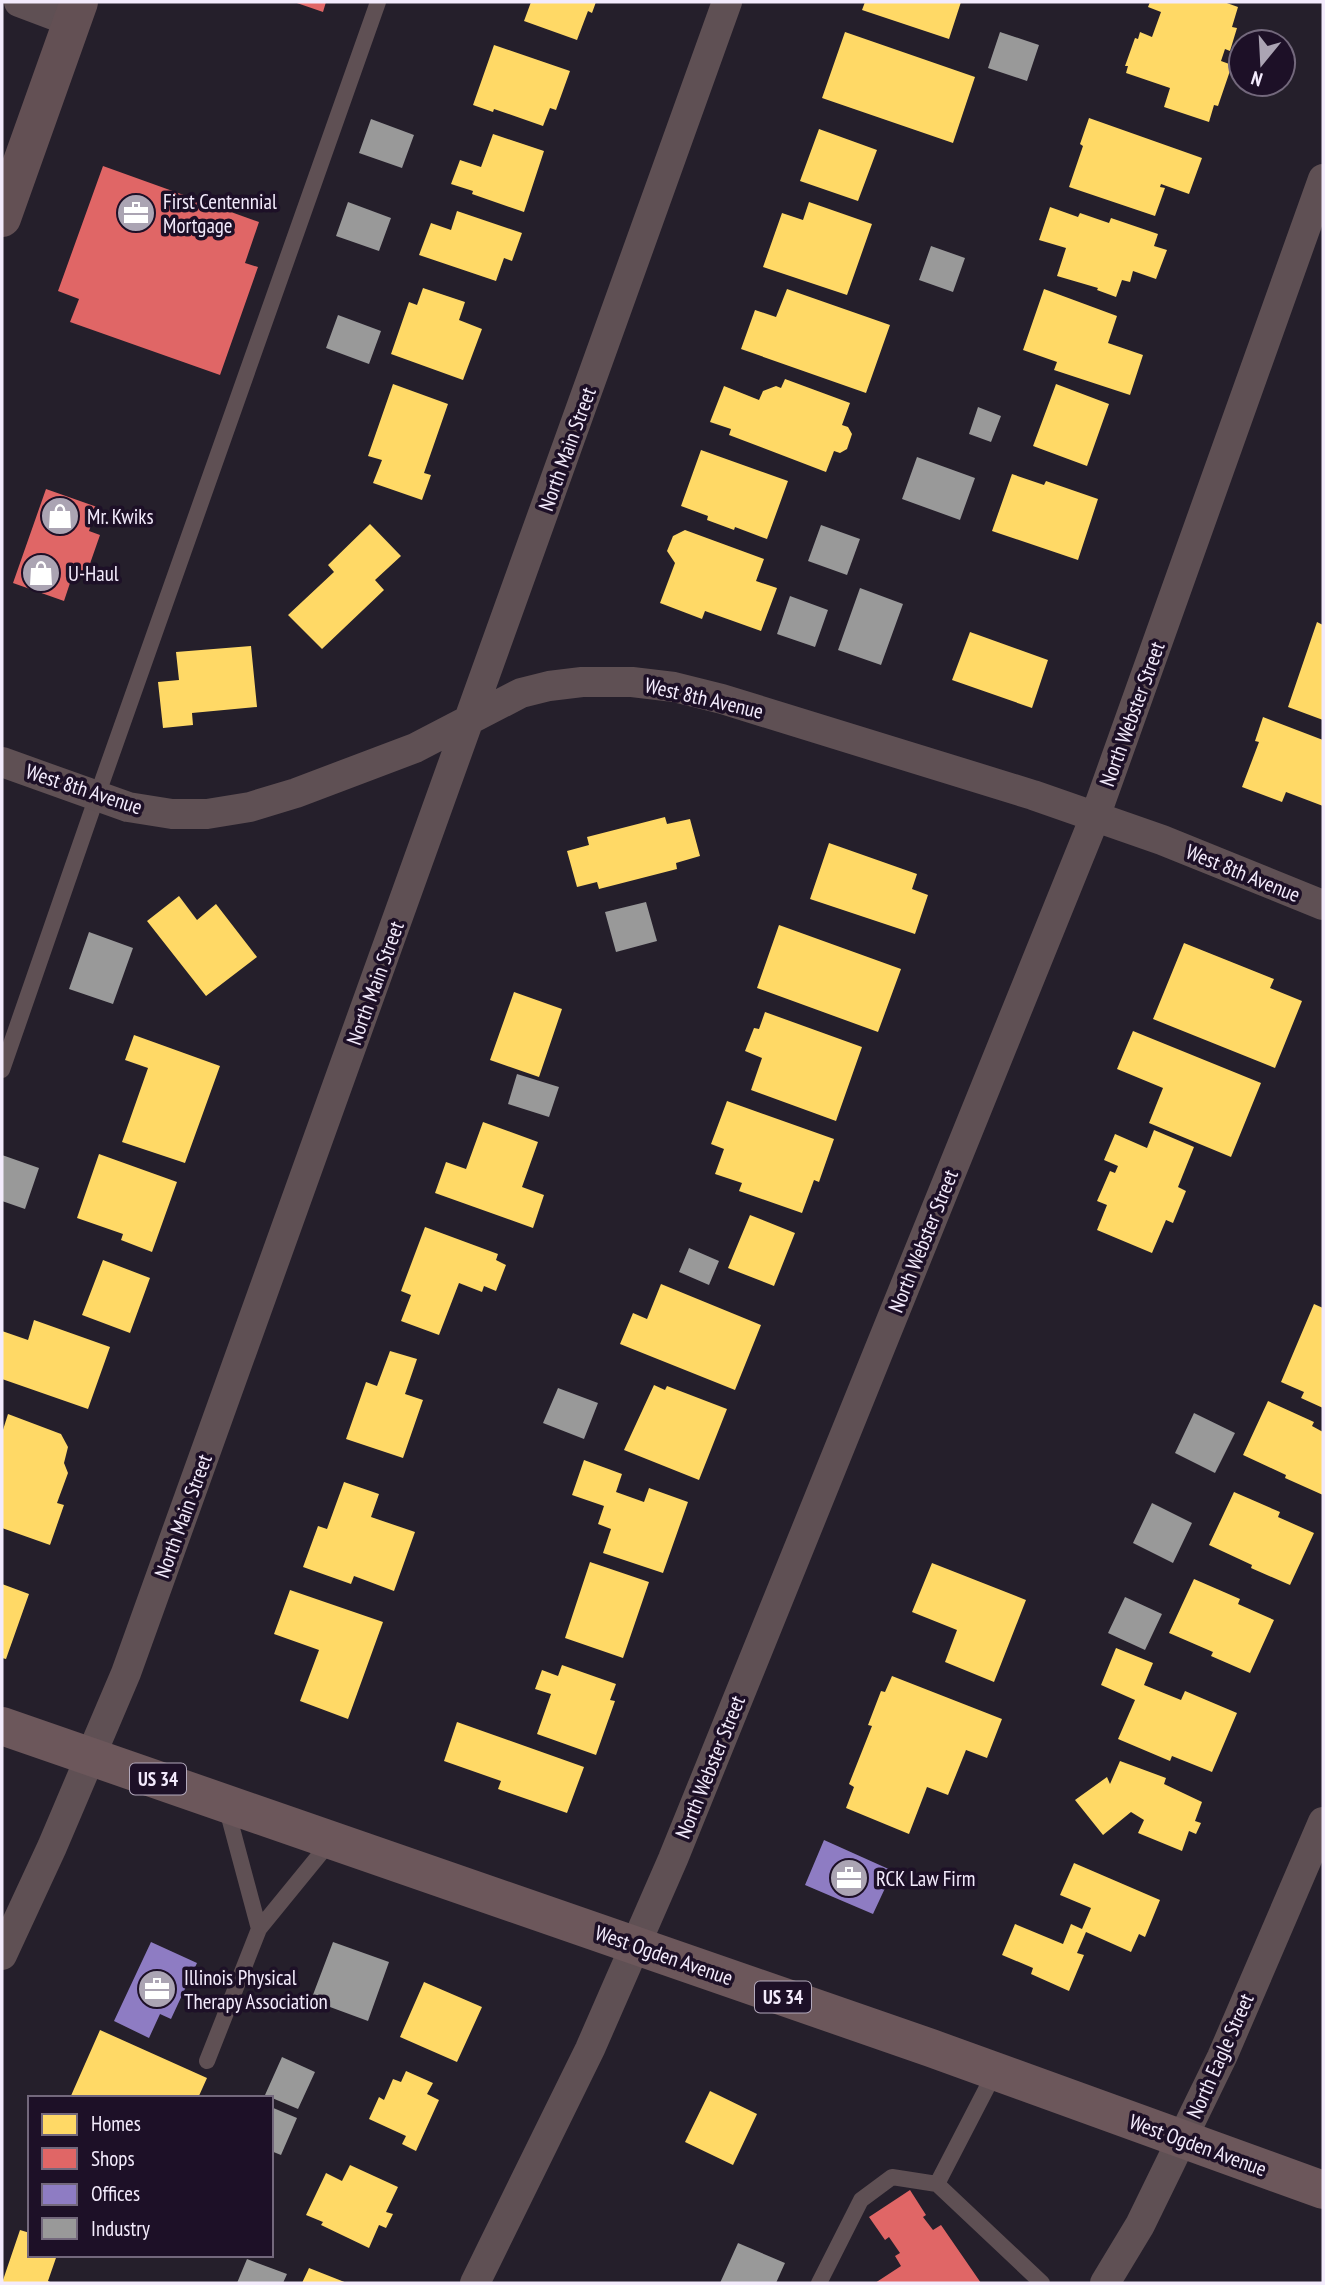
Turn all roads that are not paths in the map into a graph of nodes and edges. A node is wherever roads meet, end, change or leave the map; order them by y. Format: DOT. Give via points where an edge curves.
graph roads {
  1 [pos="19,2"];
  2 [pos="378,2"];
  3 [pos="727,2"];
  4 [pos="76,12"];
  5 [pos="1323,179"];
  6 [pos="2,218"];
  7 [pos="470,719"];
  8 [pos="2,762"];
  9 [pos="97,796"];
  10 [pos="1096,817"];
  11 [pos="1323,905"];
  12 [pos="2,1070"];
  13 [pos="2,1726"];
  14 [pos="91,1756"];
  15 [pos="225,1802"];
  16 [pos="1323,1822"];
  17 [pos="332,1840"];
  18 [pos="259,1929"];
  19 [pos="635,1945"];
  20 [pos="2,1955"];
  21 [pos="207,2061"];
  22 [pos="995,2072"];
  23 [pos="1182,2140"];
  24 [pos="937,2184"];
  25 [pos="1323,2190"];
  26 [pos="475,2283"];
  27 [pos="819,2283"];
  28 [pos="1042,2283"];
  29 [pos="1105,2283"];
  1 -- 4 [label="street"];
  2 -- 9 [label="lane"];
  3 -- 7 [label="street, North Main Street"];
  4 -- 6 [label="main road"];
  5 -- 10 [label="street, North Webster Street"];
  7 -- 9 [label="street, West 8th Avenue" via="415,748 250,807 172,814"];
  7 -- 10 [label="street, West 8th Avenue" via="520,693 549,686 632,682 674,687"];
  7 -- 14 [label="street, North Main Street" via="129,1666"];
  8 -- 9 [label="street, West 8th Avenue"];
  9 -- 12 [label="lane"];
  10 -- 11 [label="street, West 8th Avenue"];
  10 -- 19 [label="street, North Webster Street"];
  13 -- 14 [label="main road, West Ogden Avenue / US 34"];
  14 -- 15 [label="main road, West Ogden Avenue / US 34"];
  14 -- 20 [label="street, North Main Street"];
  15 -- 17 [label="main road, West Ogden Avenue / US 34"];
  15 -- 18 [label="lane"];
  16 -- 23 [label="street, North Eagle Street"];
  17 -- 18 [label="lane"];
  17 -- 19 [label="main road, West Ogden Avenue / US 34"];
  18 -- 21 [label="lane"];
  19 -- 22 [label="main road, West Ogden Avenue / US 34"];
  19 -- 26 [label="street, North Webster Street" via="590,2049"];
  22 -- 23 [label="main road, West Ogden Avenue / US 34"];
  22 -- 24 [label="lane"];
  23 -- 25 [label="main road, West Ogden Avenue / US 34"];
  23 -- 29 [label="street, North Eagle Street"];
  24 -- 27 [label="lane" via="892,2177 861,2200"];
  24 -- 28 [label="lane"];
}
